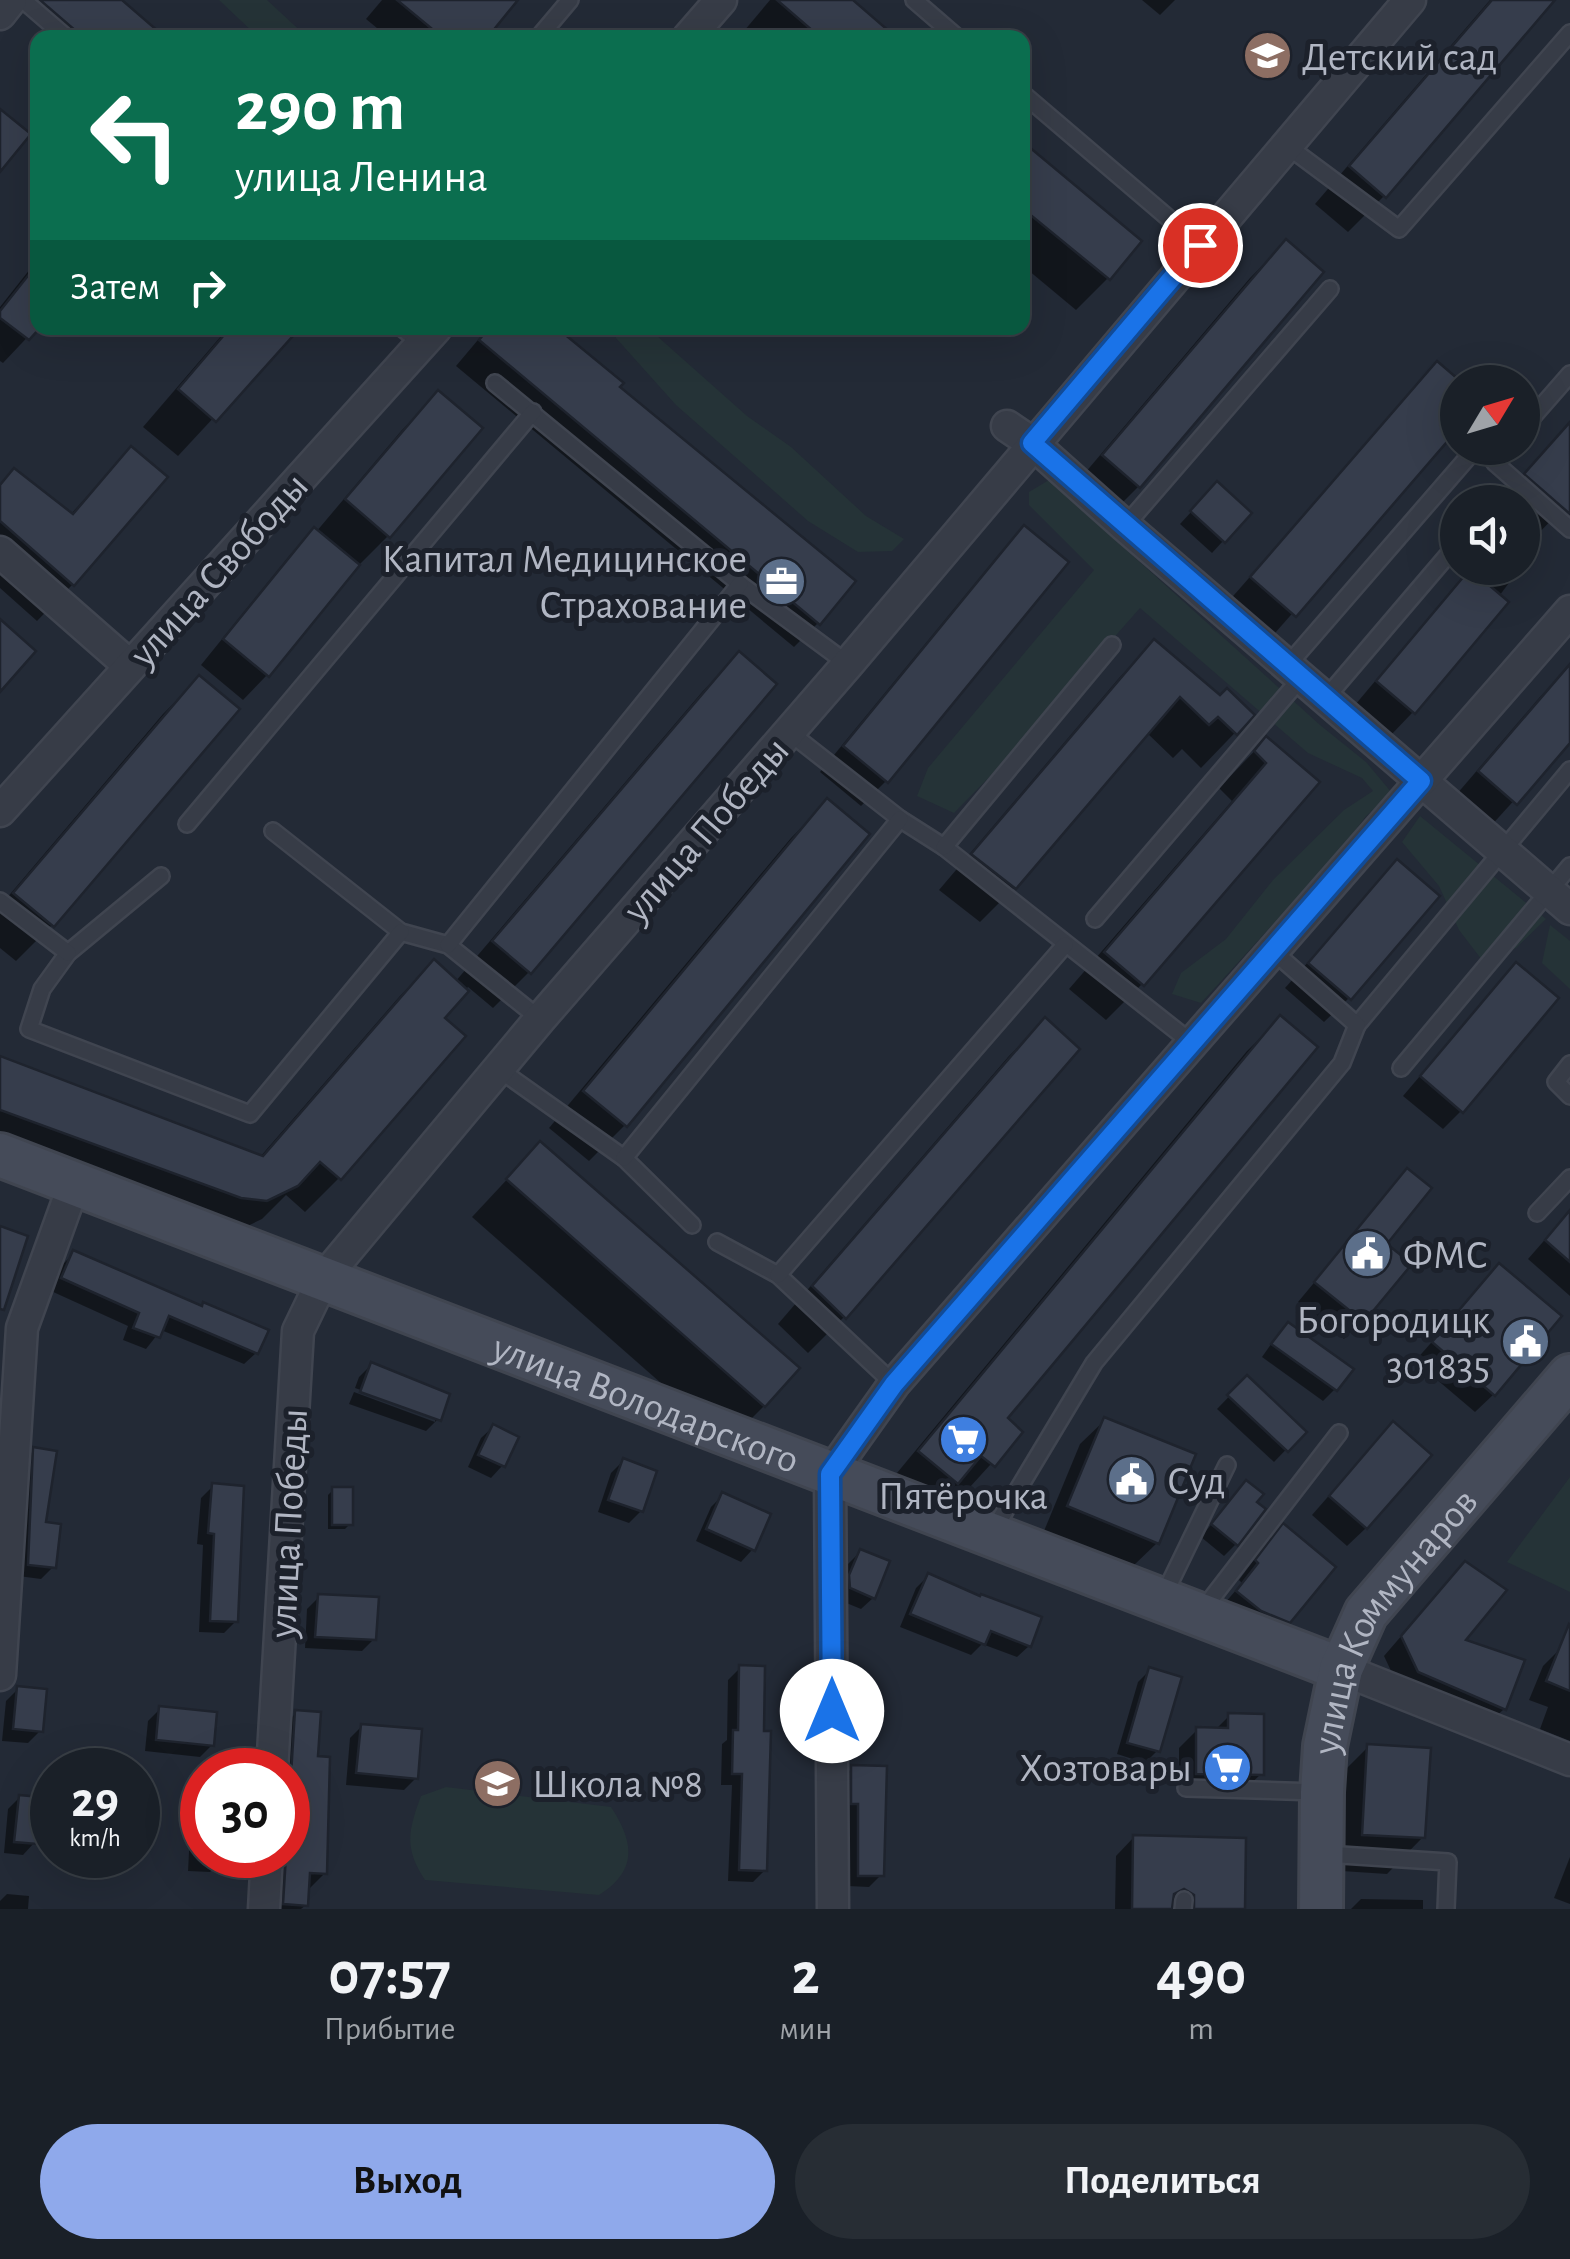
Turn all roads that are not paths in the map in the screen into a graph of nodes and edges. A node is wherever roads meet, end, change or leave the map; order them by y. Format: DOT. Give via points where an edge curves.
graph roads {
  1 [pos="12,0"];
  2 [pos="23,0"];
  3 [pos="570,0"];
  4 [pos="721,0"];
  5 [pos="914,0"];
  6 [pos="1410,0"];
  7 [pos="0,14"];
  8 [pos="58,30"];
  9 [pos="545,30"];
  10 [pos="695,30"];
  11 [pos="949,30"];
  12 [pos="1570,33"];
  13 [pos="1030,100"];
  14 [pos="1286,145"];
  15 [pos="1200,245"];
  16 [pos="1330,289"];
  17 [pos="418,335"];
  18 [pos="1570,374"];
  19 [pos="495,383"];
  20 [pos="1540,408"];
  21 [pos="533,412"];
  22 [pos="1007,426"];
  23 [pos="1032,443"];
  24 [pos="1462,465"];
  25 [pos="1497,465"];
  26 [pos="1125,526"];
  27 [pos="1570,529"];
  28 [pos="0,552"];
  29 [pos="1440,564"];
  30 [pos="740,584"];
  31 [pos="1570,611"];
  32 [pos="1112,644"];
  33 [pos="848,664"];
  34 [pos="130,666"];
  35 [pos="1294,672"];
  36 [pos="1325,699"];
  37 [pos="789,732"];
  38 [pos="1570,770"];
  39 [pos="1421,781"];
  40 [pos="0,811"];
  41 [pos="900,819"];
  42 [pos="187,824"];
  43 [pos="273,831"];
  44 [pos="944,847"];
  45 [pos="1503,851"];
  46 [pos="1570,866"];
  47 [pos="161,876"];
  48 [pos="1560,900"];
  49 [pos="0,901"];
  50 [pos="1096,919"];
  51 [pos="401,932"];
  52 [pos="1065,945"];
  53 [pos="448,946"];
  54 [pos="1272,951"];
  55 [pos="68,953"];
  56 [pos="540,1019"];
  57 [pos="1356,1025"];
  58 [pos="1192,1043"];
  59 [pos="1570,1064"];
  60 [pos="1401,1068"];
  61 [pos="500,1070"];
  62 [pos="1570,1096"];
  63 [pos="0,1155"];
  64 [pos="624,1158"];
  65 [pos="1570,1178"];
  66 [pos="74,1184"];
  67 [pos="1537,1213"];
  68 [pos="692,1224"];
  69 [pos="716,1242"];
  70 [pos="778,1275"];
  71 [pos="324,1280"];
  72 [pos="1570,1376"];
  73 [pos="894,1384"];
  74 [pos="1339,1434"];
  75 [pos="1227,1465"];
  76 [pos="830,1474"];
  77 [pos="991,1535"];
  78 [pos="1180,1608"];
  79 [pos="1341,1669"];
  80 [pos="0,1676"];
  81 [pos="273,1748"];
  82 [pos="1570,1760"];
  83 [pos="1186,1788"];
  84 [pos="1322,1792"];
  85 [pos="1322,1854"];
  86 [pos="266,1878"];
  87 [pos="264,1909"];
  88 [pos="833,1909"];
  89 [pos="1321,1909"];
  90 [pos="1446,1909"];
  1 -- 7 [label="street"];
  2 -- 8 [label="lane"];
  3 -- 9 [label="lane"];
  4 -- 10 [label="street"];
  5 -- 11 [label="lane"];
  6 -- 14 [label="street, улица Победы"];
  12 -- 14 [label="lane" via="1399,229"];
  13 -- 15 [label="lane"];
  14 -- 15 [label="street, улица Победы"];
  15 -- 23 [label="street, улица Победы"];
  16 -- 26 [label="lane"];
  17 -- 34 [label="street, улица Свободы"];
  18 -- 20 [label="lane"];
  19 -- 21 [label="lane"];
  21 -- 30 [label="lane"];
  21 -- 42 [label="lane"];
  22 -- 23 [label="street"];
  23 -- 26 [label="street"];
  23 -- 33 [label="street, улица Победы"];
  24 -- 35 [label="lane"];
  25 -- 27 [label="lane"];
  26 -- 35 [label="street"];
  28 -- 34 [label="street"];
  29 -- 36 [label="lane"];
  30 -- 33 [label="lane"];
  30 -- 53 [label="lane"];
  31 -- 39 [label="street"];
  32 -- 44 [label="lane"];
  33 -- 37 [label="street, улица Победы"];
  34 -- 40 [label="street, улица Свободы"];
  35 -- 36 [label="street"];
  35 -- 50 [label="lane"];
  36 -- 39 [label="street"];
  37 -- 41 [label="lane"];
  37 -- 56 [label="street, улица Победы"];
  38 -- 45 [label="lane"];
  39 -- 45 [label="street"];
  39 -- 54 [label="street"];
  41 -- 44 [label="lane"];
  41 -- 64 [label="lane"];
  43 -- 51 [label="lane"];
  44 -- 52 [label="lane"];
  45 -- 48 [label="street"];
  45 -- 57 [label="lane"];
  46 -- 48 [label="lane"];
  47 -- 55 [label="lane"];
  48 -- 60 [label="lane"];
  49 -- 55 [label="lane"];
  51 -- 53 [label="lane"];
  51 -- 55 [label="lane" via="250,1114 29,1029 42,989"];
  52 -- 58 [label="lane"];
  52 -- 70 [label="lane"];
  53 -- 56 [label="lane"];
  54 -- 57 [label="lane"];
  54 -- 58 [label="street"];
  56 -- 61 [label="street, улица Победы"];
  57 -- 77 [label="lane" via="1342,1063 1094,1363"];
  58 -- 73 [label="street"];
  59 -- 62 [label="lane" via="1556,1082"];
  61 -- 64 [label="lane"];
  61 -- 71 [label="street, улица Победы"];
  63 -- 66 [label="main road, улица Володарского"];
  64 -- 68 [label="lane"];
  65 -- 67 [label="lane"];
  66 -- 71 [label="main road, улица Володарского"];
  66 -- 80 [label="street" via="22,1328"];
  69 -- 70 [label="lane"];
  70 -- 73 [label="lane"];
  71 -- 76 [label="main road, улица Володарского"];
  71 -- 81 [label="street, улица Победы" via="298,1332"];
  72 -- 79 [label="main road, улица Коммунаров" via="1366,1613"];
  73 -- 76 [label="street"];
  74 -- 78 [label="lane"];
  75 -- 78 [label="lane"];
  76 -- 77 [label="main road, улица Володарского"];
  76 -- 88 [label="street"];
  77 -- 78 [label="main road, улица Володарского"];
  78 -- 79 [label="main road, улица Володарского"];
  79 -- 82 [label="street, улица Володарского"];
  79 -- 84 [label="main road, улица Коммунаров"];
  83 -- 84 [label="lane"];
  84 -- 85 [label="main road, улица Коммунаров"];
  85 -- 89 [label="main road, улица Коммунаров"];
  85 -- 90 [label="lane" via="1448,1862"];
  86 -- 87 [label="street"];
}
